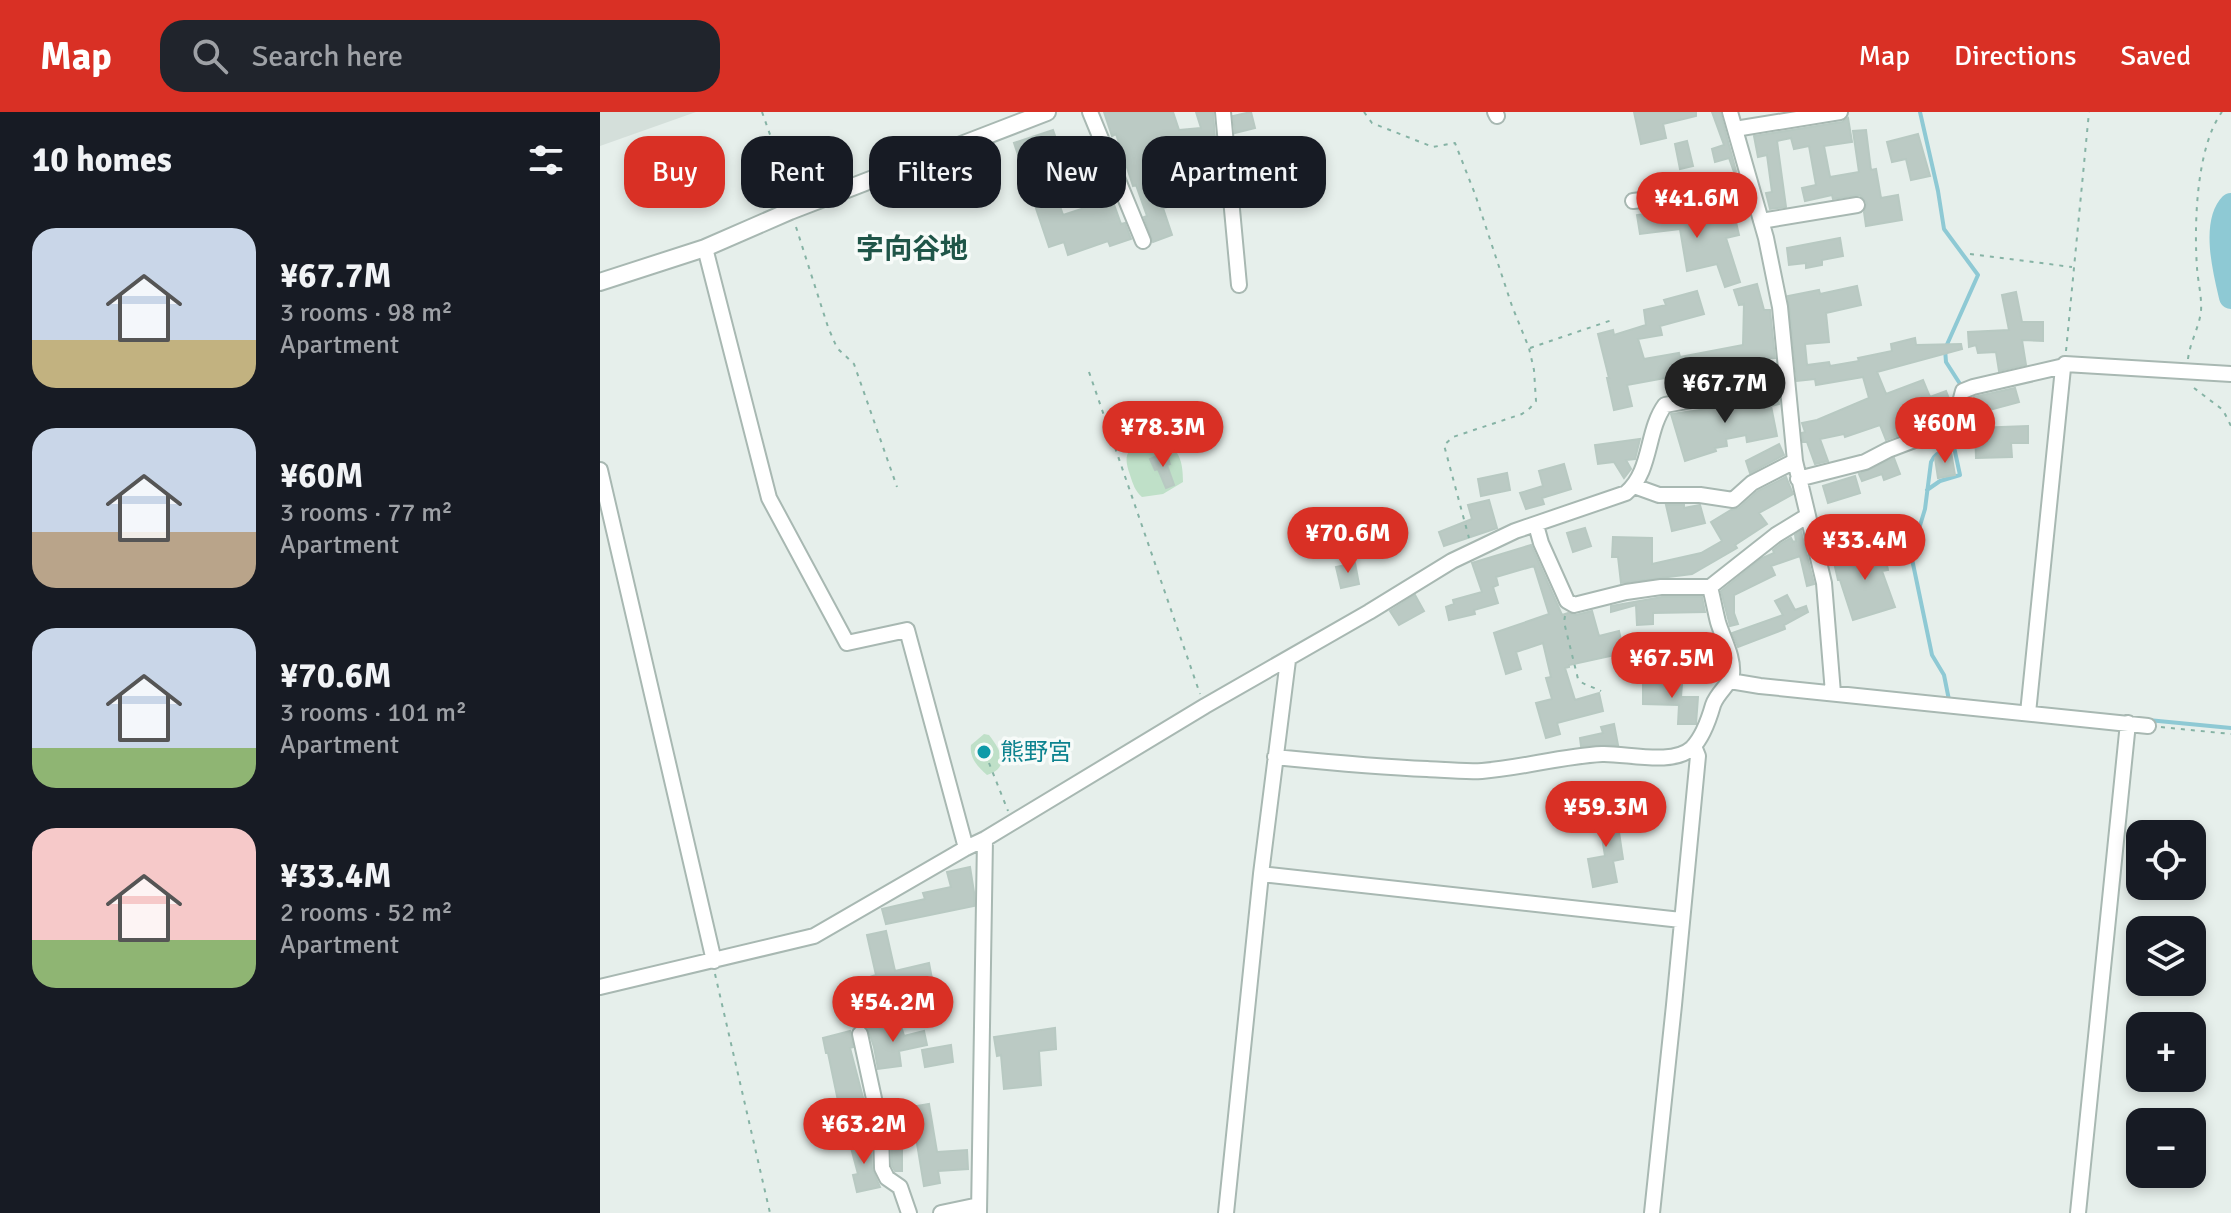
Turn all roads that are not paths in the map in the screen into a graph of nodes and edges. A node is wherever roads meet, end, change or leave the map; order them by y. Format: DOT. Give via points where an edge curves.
graph roads {
  1 [pos="1047,112"];
  2 [pos="1090,112"];
  3 [pos="1223,112"];
  4 [pos="1730,112"];
  5 [pos="1840,112"];
  6 [pos="1735,129"];
  7 [pos="1751,187"];
  8 [pos="1633,201"];
  9 [pos="1857,205"];
  10 [pos="1761,221"];
  11 [pos="1143,241"];
  12 [pos="705,248"];
  13 [pos="600,282"];
  14 [pos="1239,285"];
  15 [pos="2064,365"];
  16 [pos="2231,374"];
  17 [pos="1786,384"];
  18 [pos="1795,461"];
  19 [pos="600,470"];
  20 [pos="1798,479"];
  21 [pos="1634,486"];
  22 [pos="1807,516"];
  23 [pos="1536,525"];
  24 [pos="1710,587"];
  25 [pos="1288,660"];
  26 [pos="1730,681"];
  27 [pos="1833,693"];
  28 [pos="2028,713"];
  29 [pos="2128,723"];
  30 [pos="2148,726"];
  31 [pos="1694,746"];
  32 [pos="1275,757"];
  33 [pos="985,839"];
  34 [pos="966,848"];
  35 [pos="1261,874"];
  36 [pos="1681,920"];
  37 [pos="714,961"];
  38 [pos="600,987"];
  39 [pos="860,1034"];
  40 [pos="979,1209"];
  41 [pos="909,1213"];
  42 [pos="941,1213"];
  43 [pos="1226,1213"];
  44 [pos="1652,1213"];
  45 [pos="2078,1213"];
  1 -- 12 [label="street"];
  2 -- 11 [label="street"];
  3 -- 14 [label="street"];
  4 -- 6 [label="street"];
  5 -- 6 [label="street"];
  6 -- 7 [label="street"];
  7 -- 8 [label="street"];
  7 -- 10 [label="street"];
  9 -- 10 [label="street"];
  10 -- 17 [label="street" via="1780,307"];
  12 -- 13 [label="street"];
  12 -- 34 [label="street" via="769,498 847,643 907,630"];
  15 -- 16 [label="street"];
  15 -- 20 [label="street" via="1963,391 1954,425 1865,462"];
  15 -- 28 [label="street"];
  17 -- 18 [label="street"];
  17 -- 21 [label="street" via="1665,405"];
  18 -- 20 [label="street"];
  18 -- 21 [label="street" via="1752,483 1733,500 1659,495"];
  19 -- 37 [label="street"];
  20 -- 22 [label="street"];
  21 -- 23 [label="street"];
  22 -- 24 [label="street"];
  22 -- 27 [label="street" via="1824,583"];
  23 -- 24 [label="street" via="1569,604 1661,587"];
  23 -- 25 [label="street" via="1471,551"];
  24 -- 26 [label="street" via="1730,651"];
  25 -- 32 [label="street"];
  25 -- 33 [label="street"];
  26 -- 27 [label="street"];
  26 -- 31 [label="street"];
  27 -- 28 [label="street"];
  28 -- 29 [label="street"];
  29 -- 30 [label="street"];
  29 -- 45 [label="street"];
  31 -- 32 [label="street" via="1672,756 1606,754 1481,771"];
  31 -- 36 [label="street" via="1698,756"];
  32 -- 35 [label="street"];
  33 -- 34 [label="street"];
  33 -- 40 [label="street"];
  34 -- 37 [label="street" via="814,936"];
  35 -- 36 [label="street"];
  35 -- 43 [label="street"];
  36 -- 44 [label="street"];
  37 -- 38 [label="street"];
  39 -- 41 [label="street" via="881,1131 882,1168 900,1187"];
  40 -- 42 [label="street"];
}
